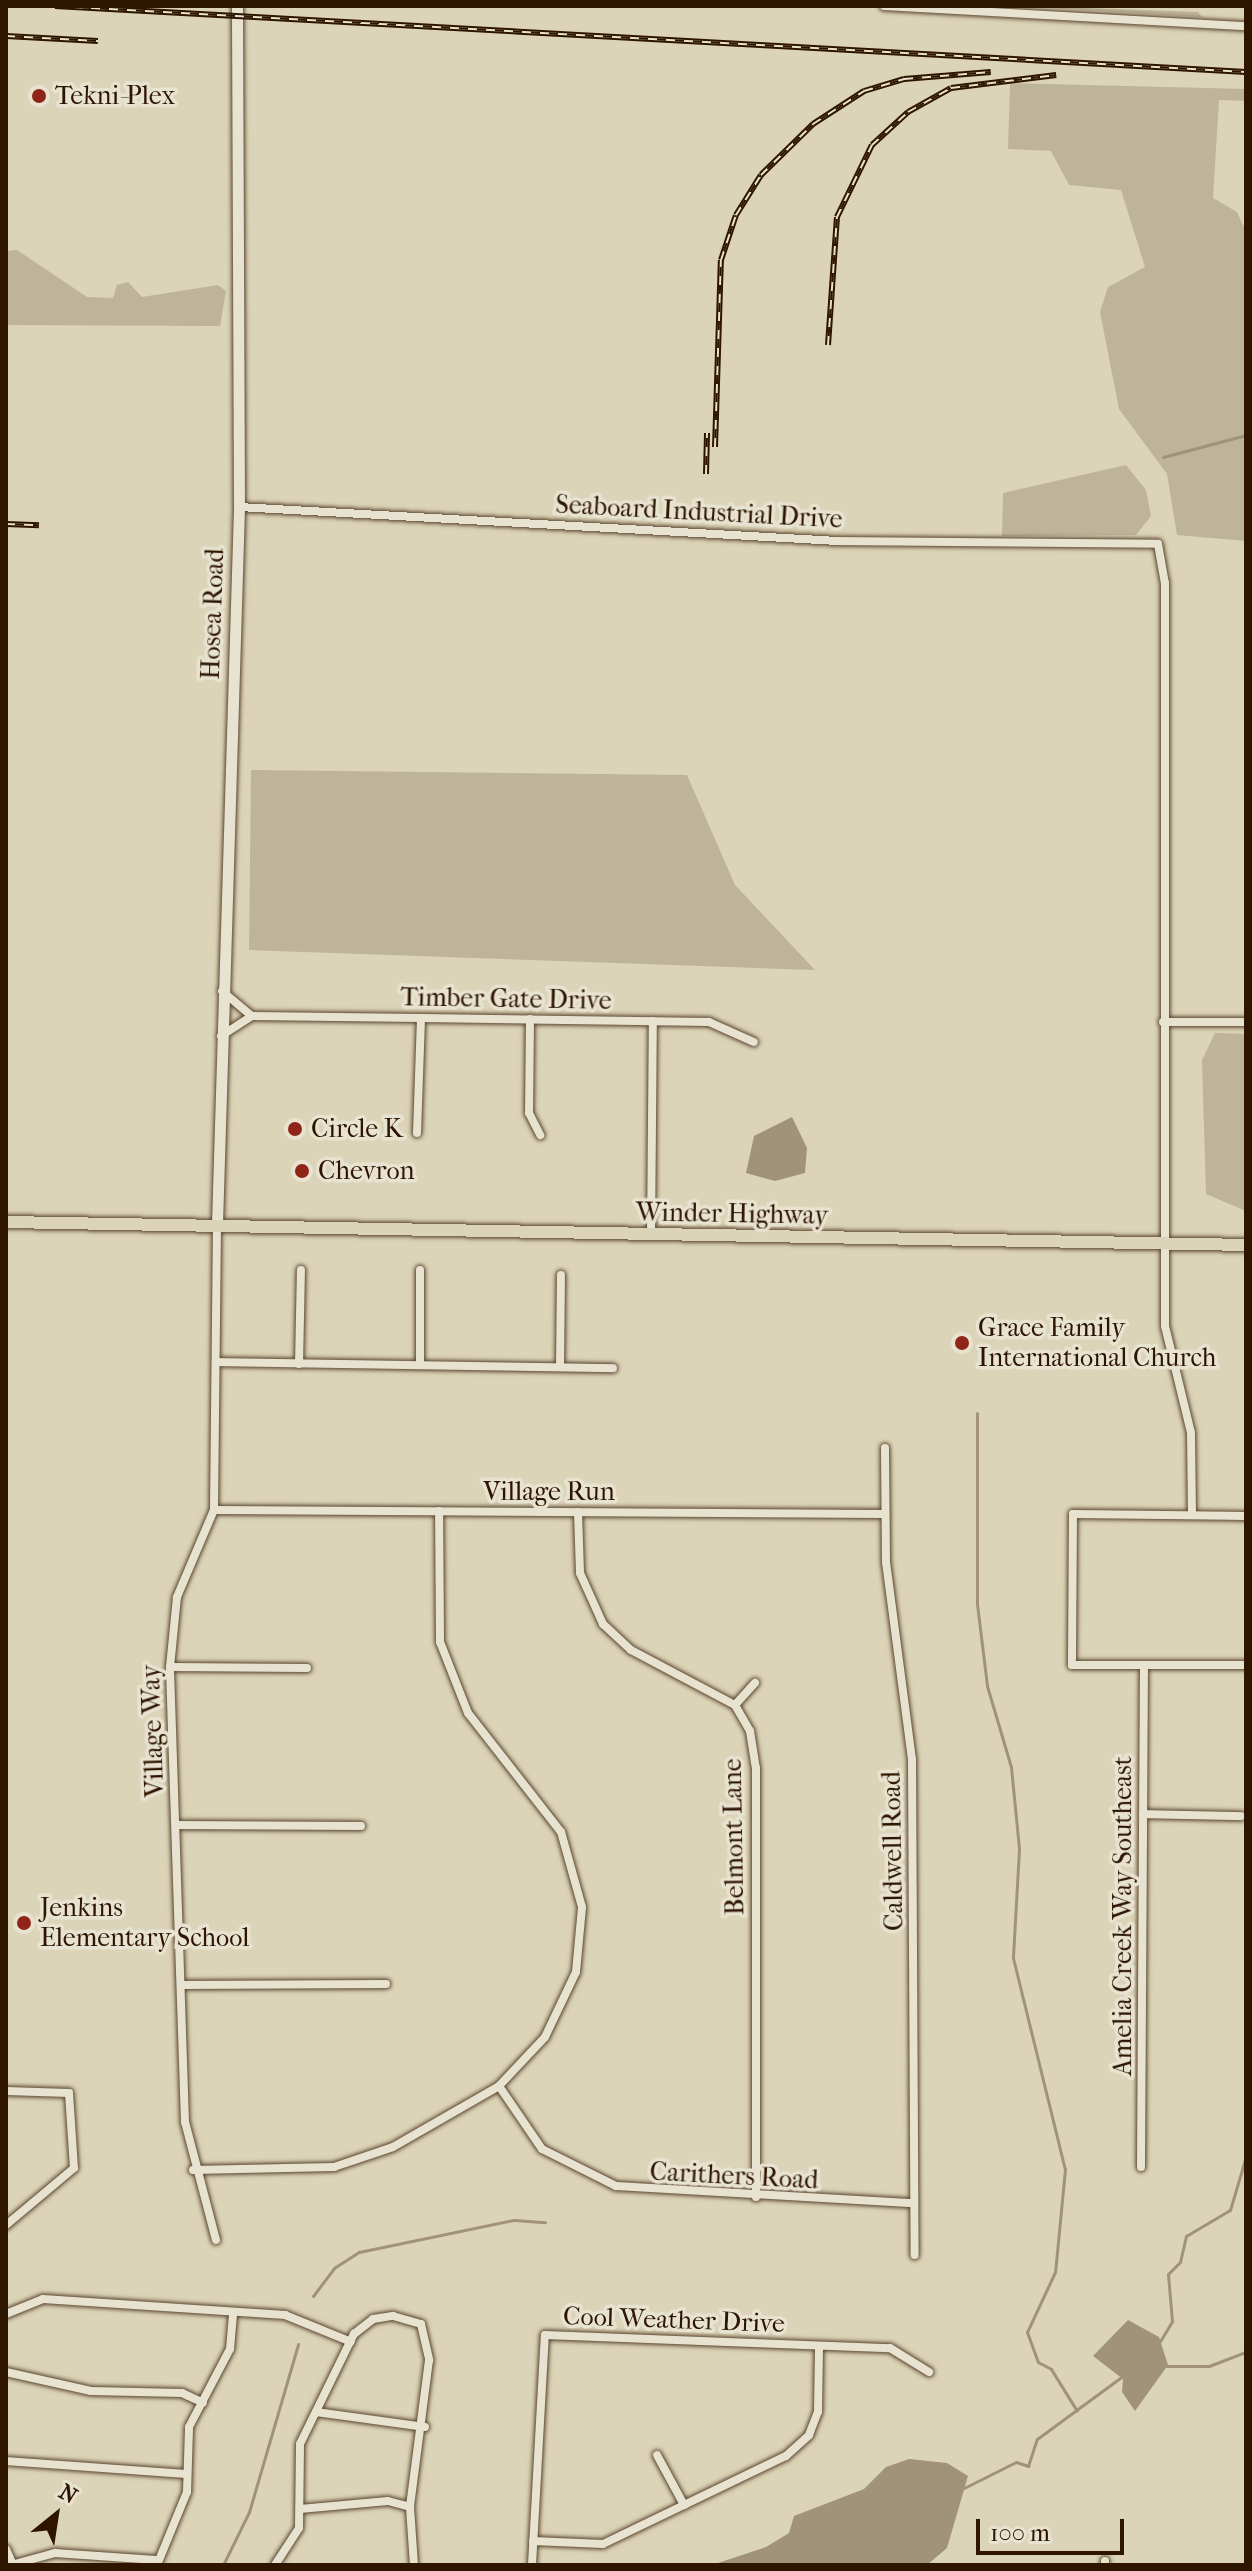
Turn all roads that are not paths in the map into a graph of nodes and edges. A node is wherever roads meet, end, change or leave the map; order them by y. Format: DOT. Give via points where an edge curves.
graph roads {
  1 [pos="237,6"];
  2 [pos="884,6"];
  3 [pos="1246,26"];
  4 [pos="239,507"];
  5 [pos="222,991"];
  6 [pos="252,1016"];
  7 [pos="421,1018"];
  8 [pos="530,1019"];
  9 [pos="653,1021"];
  10 [pos="1163,1022"];
  11 [pos="1246,1022"];
  12 [pos="221,1036"];
  13 [pos="754,1042"];
  14 [pos="417,1133"];
  15 [pos="540,1135"];
  16 [pos="6,1222"];
  17 [pos="217,1224"];
  18 [pos="651,1235"];
  19 [pos="1163,1243"];
  20 [pos="1246,1245"];
  21 [pos="301,1270"];
  22 [pos="420,1270"];
  23 [pos="561,1275"];
  24 [pos="216,1362"];
  25 [pos="299,1364"];
  26 [pos="420,1365"];
  27 [pos="560,1367"];
  28 [pos="613,1368"];
  29 [pos="885,1448"];
  30 [pos="214,1510"];
  31 [pos="439,1511"];
  32 [pos="578,1512"];
  33 [pos="883,1514"];
  34 [pos="1192,1515"];
  35 [pos="1246,1516"];
  36 [pos="1144,1665"];
  37 [pos="1246,1665"];
  38 [pos="170,1667"];
  39 [pos="307,1668"];
  40 [pos="755,1683"];
  41 [pos="735,1705"];
  42 [pos="1143,1814"];
  43 [pos="1241,1816"];
  44 [pos="176,1825"];
  45 [pos="361,1826"];
  46 [pos="386,1984"];
  47 [pos="181,1985"];
  48 [pos="499,2086"];
  49 [pos="6,2091"];
  50 [pos="1141,2167"];
  51 [pos="193,2170"];
  52 [pos="756,2197"];
  53 [pos="914,2203"];
  54 [pos="6,2225"];
  55 [pos="216,2240"];
  56 [pos="915,2255"];
  57 [pos="233,2313"];
  58 [pos="6,2314"];
  59 [pos="351,2342"];
  60 [pos="819,2346"];
  61 [pos="6,2372"];
  62 [pos="929,2372"];
  63 [pos="203,2403"];
  64 [pos="316,2412"];
  65 [pos="425,2427"];
  66 [pos="657,2455"];
  67 [pos="6,2461"];
  68 [pos="186,2474"];
  69 [pos="684,2505"];
  70 [pos="410,2507"];
  71 [pos="300,2509"];
  72 [pos="533,2541"];
  73 [pos="6,2549"];
  74 [pos="156,2562"];
  75 [pos="12,2565"];
  76 [pos="275,2565"];
  77 [pos="414,2565"];
  78 [pos="532,2565"];
  1 -- 4 [label="street, Hosea Road"];
  2 -- 3 [label="street"];
  4 -- 5 [label="street, Hosea Road"];
  4 -- 10 [label="street, Seaboard Industrial Drive" via="837,541 1158,544 1165,583"];
  5 -- 6 [label="street"];
  5 -- 12 [label="street, Hosea Road"];
  6 -- 7 [label="street, Timber Gate Drive"];
  6 -- 12 [label="street"];
  7 -- 8 [label="street, Timber Gate Drive"];
  7 -- 14 [label="street"];
  8 -- 9 [label="street, Timber Gate Drive"];
  8 -- 15 [label="street" via="529,1113"];
  9 -- 13 [label="street, Timber Gate Drive" via="709,1022"];
  9 -- 18 [label="street"];
  10 -- 11 [label="street"];
  10 -- 19 [label="street"];
  12 -- 17 [label="street, Hosea Road"];
  16 -- 17 [label="main road, Winder Highway"];
  17 -- 18 [label="main road, Winder Highway"];
  17 -- 24 [label="street, Village Way"];
  18 -- 19 [label="main road, Winder Highway"];
  19 -- 20 [label="main road, Winder Highway"];
  19 -- 34 [label="street" via="1165,1326 1191,1433"];
  21 -- 25 [label="street"];
  22 -- 26 [label="street"];
  23 -- 27 [label="street"];
  24 -- 25 [label="street"];
  24 -- 30 [label="street, Village Way"];
  25 -- 26 [label="street"];
  26 -- 27 [label="street"];
  27 -- 28 [label="street"];
  29 -- 33 [label="street, Caldwell Road"];
  30 -- 31 [label="street, Village Run"];
  30 -- 38 [label="street, Village Way" via="177,1597"];
  31 -- 32 [label="street, Village Run"];
  31 -- 48 [label="street" via="438,1615 449,1674 468,1713 561,1832 582,1907 576,1972 563,2005 545,2037"];
  32 -- 33 [label="street, Village Run"];
  32 -- 41 [label="street" via="580,1573 603,1624 631,1650"];
  33 -- 53 [label="street, Caldwell Road" via="912,1759"];
  34 -- 35 [label="street"];
  34 -- 36 [label="street" via="1073,1514 1072,1665"];
  36 -- 37 [label="street"];
  36 -- 42 [label="street, Amelia Creek Way Southeast"];
  38 -- 39 [label="street"];
  38 -- 44 [label="street, Village Way"];
  40 -- 41 [label="street"];
  41 -- 52 [label="street, Belmont Lane" via="750,1731 756,1768"];
  42 -- 43 [label="street"];
  42 -- 50 [label="street, Amelia Creek Way Southeast"];
  44 -- 45 [label="street"];
  44 -- 47 [label="street, Village Way"];
  46 -- 47 [label="street"];
  47 -- 51 [label="street, Village Way"];
  48 -- 51 [label="street" via="393,2147 334,2167"];
  48 -- 52 [label="street, Carithers Road" via="542,2149 616,2186"];
  49 -- 54 [label="street" via="69,2093 74,2168"];
  51 -- 55 [label="street, Village Way"];
  52 -- 53 [label="street, Carithers Road"];
  53 -- 56 [label="street, Caldwell Road"];
  57 -- 58 [label="street" via="43,2299"];
  57 -- 59 [label="street" via="303,2319"];
  57 -- 63 [label="street" via="230,2349"];
  59 -- 64 [label="street"];
  59 -- 65 [label="street" via="373,2319 421,2324 429,2360"];
  60 -- 62 [label="street, Cool Weather Drive" via="890,2348"];
  60 -- 69 [label="street" via="818,2412 809,2435 786,2456"];
  60 -- 72 [label="street, Cool Weather Drive" via="545,2335"];
  61 -- 63 [label="street" via="91,2391 182,2393"];
  63 -- 68 [label="street" via="189,2427"];
  64 -- 65 [label="street"];
  64 -- 71 [label="street" via="300,2444"];
  65 -- 70 [label="street"];
  66 -- 69 [label="street"];
  67 -- 68 [label="street"];
  68 -- 74 [label="street" via="187,2492"];
  69 -- 72 [label="street" via="603,2544"];
  70 -- 71 [label="street" via="388,2501"];
  70 -- 77 [label="street"];
  71 -- 76 [label="street" via="299,2528"];
  72 -- 78 [label="street, Cool Weather Drive"];
  73 -- 75 [label="street"];
  74 -- 75 [label="street" via="55,2553"];
}
